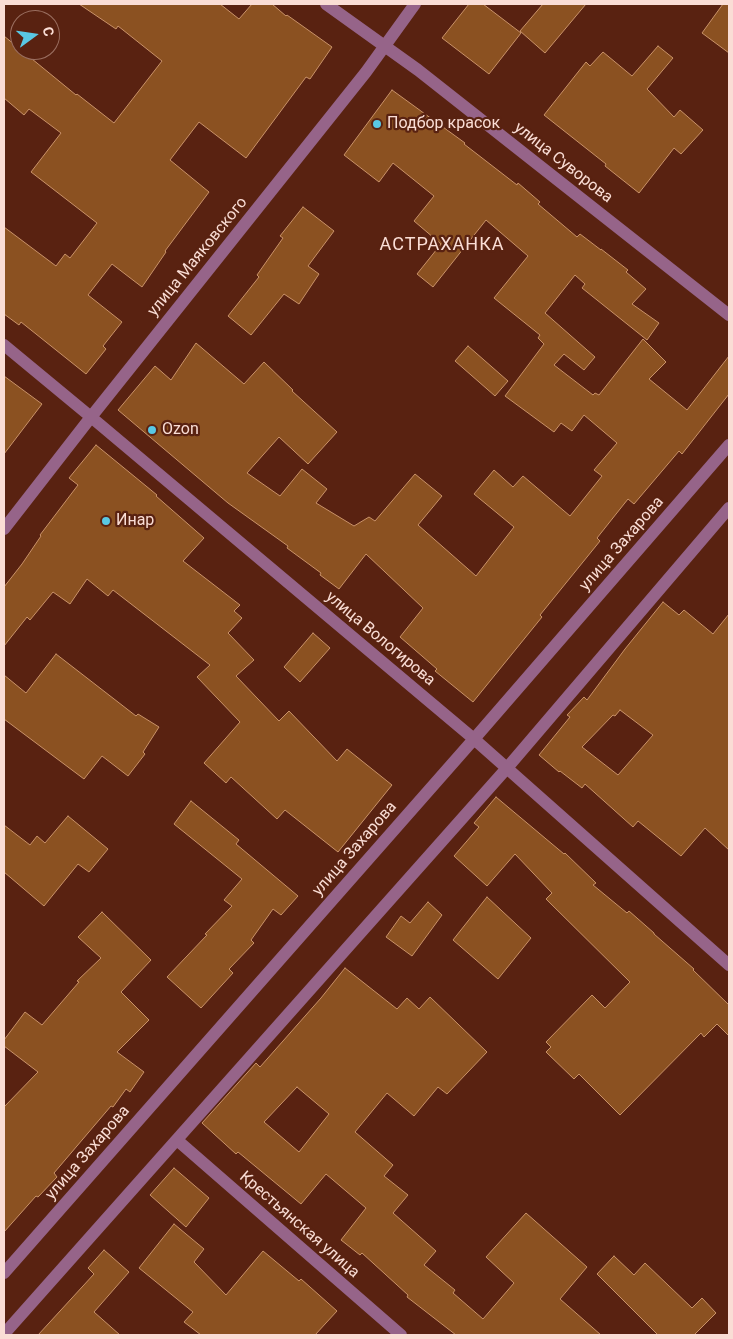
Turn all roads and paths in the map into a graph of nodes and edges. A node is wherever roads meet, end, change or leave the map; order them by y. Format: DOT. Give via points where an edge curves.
graph roads {
  1 [pos="326,4"];
  2 [pos="415,4"];
  3 [pos="384,46"];
  4 [pos="729,315"];
  5 [pos="4,345"];
  6 [pos="92,416"];
  7 [pos="729,444"];
  8 [pos="729,508"];
  9 [pos="4,529"];
  10 [pos="474,739"];
  11 [pos="507,768"];
  12 [pos="729,964"];
  13 [pos="177,1140"];
  14 [pos="4,1273"];
  15 [pos="4,1334"];
  16 [pos="401,1335"];
  1 -- 3 [label="street, улица Суворова"];
  2 -- 3 [label="street, улица Маяковского"];
  3 -- 4 [label="street, улица Суворова"];
  3 -- 6 [label="street, улица Маяковского"];
  5 -- 6 [label="street, улица Вологирова"];
  6 -- 9 [label="street, улица Маяковского"];
  6 -- 10 [label="street, улица Вологирова"];
  7 -- 10 [label="street, улица Захарова"];
  8 -- 11 [label="street"];
  10 -- 11 [label="street, улица Вологирова"];
  10 -- 14 [label="street, улица Захарова"];
  11 -- 12 [label="street, улица Вологирова"];
  11 -- 13 [label="street"];
  13 -- 15 [label="street"];
  13 -- 16 [label="street, Крестьянская улица"];
}
